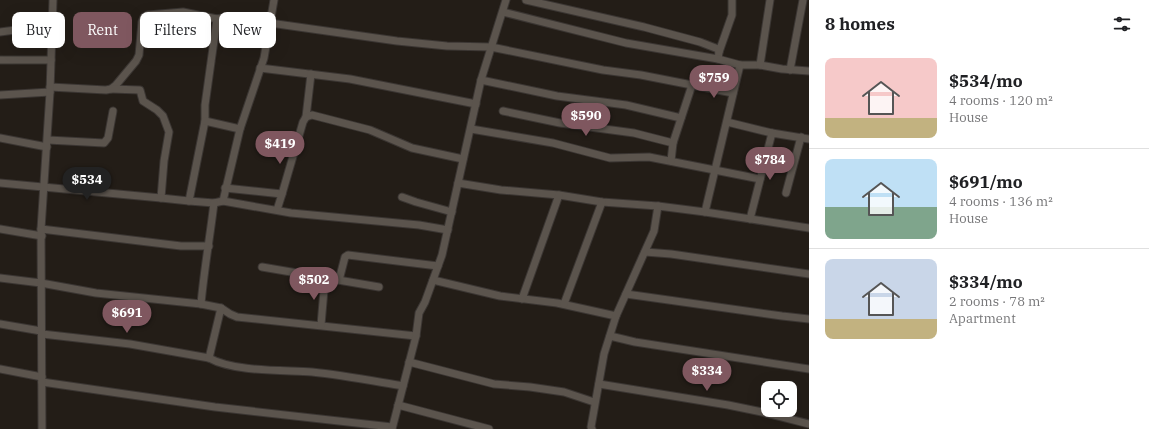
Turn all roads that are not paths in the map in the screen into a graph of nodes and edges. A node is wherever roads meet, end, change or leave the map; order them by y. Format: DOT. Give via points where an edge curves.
graph roads {
  1 [pos="53,0"];
  2 [pos="274,0"];
  3 [pos="506,0"];
  4 [pos="526,0"];
  5 [pos="732,0"];
  6 [pos="770,0"];
  7 [pos="803,0"];
  8 [pos="53,12"];
  9 [pos="272,12"];
  10 [pos="503,12"];
  11 [pos="217,19"];
  12 [pos="276,24"];
  13 [pos="12,30"];
  14 [pos="0,32"];
  15 [pos="491,47"];
  16 [pos="52,48"];
  17 [pos="265,48"];
  18 [pos="719,56"];
  19 [pos="0,60"];
  20 [pos="52,60"];
  21 [pos="740,65"];
  22 [pos="760,65"];
  23 [pos="260,68"];
  24 [pos="790,70"];
  25 [pos="809,71"];
  26 [pos="311,74"];
  27 [pos="481,80"];
  28 [pos="692,85"];
  29 [pos="50,89"];
  30 [pos="111,89"];
  31 [pos="733,94"];
  32 [pos="0,95"];
  33 [pos="476,104"];
  34 [pos="113,111"];
  35 [pos="503,111"];
  36 [pos="306,118"];
  37 [pos="681,118"];
  38 [pos="205,121"];
  39 [pos="727,122"];
  40 [pos="240,129"];
  41 [pos="471,129"];
  42 [pos="772,133"];
  43 [pos="801,137"];
  44 [pos="0,138"];
  45 [pos="809,139"];
  46 [pos="673,143"];
  47 [pos="47,144"];
  48 [pos="463,159"];
  49 [pos="671,161"];
  50 [pos="716,170"];
  51 [pos="760,179"];
  52 [pos="0,183"];
  53 [pos="458,183"];
  54 [pos="45,187"];
  55 [pos="225,188"];
  56 [pos="786,193"];
  57 [pos="282,194"];
  58 [pos="559,196"];
  59 [pos="402,197"];
  60 [pos="161,198"];
  61 [pos="189,201"];
  62 [pos="223,201"];
  63 [pos="602,202"];
  64 [pos="214,203"];
  65 [pos="658,206"];
  66 [pos="277,210"];
  67 [pos="452,212"];
  68 [pos="705,212"];
  69 [pos="750,220"];
  70 [pos="809,228"];
  71 [pos="0,229"];
  72 [pos="448,230"];
  73 [pos="42,232"];
  74 [pos="209,246"];
  75 [pos="645,252"];
  76 [pos="438,266"];
  77 [pos="262,267"];
  78 [pos="809,274"];
  79 [pos="0,278"];
  80 [pos="325,278"];
  81 [pos="339,280"];
  82 [pos="433,280"];
  83 [pos="41,283"];
  84 [pos="379,287"];
  85 [pos="626,294"];
  86 [pos="522,299"];
  87 [pos="201,304"];
  88 [pos="564,304"];
  89 [pos="221,308"];
  90 [pos="616,316"];
  91 [pos="809,319"];
  92 [pos="0,324"];
  93 [pos="321,326"];
  94 [pos="42,333"];
  95 [pos="416,336"];
  96 [pos="610,336"];
  97 [pos="209,358"];
  98 [pos="409,362"];
  99 [pos="0,368"];
  100 [pos="809,368"];
  101 [pos="42,380"];
  102 [pos="599,384"];
  103 [pos="403,386"];
  104 [pos="594,402"];
  105 [pos="398,405"];
  106 [pos="809,424"];
  107 [pos="392,428"];
  108 [pos="42,429"];
  109 [pos="489,429"];
  110 [pos="592,429"];
  1 -- 8 [label="street"];
  2 -- 9 [label="street"];
  3 -- 10 [label="street"];
  4 -- 18 [label="street" via="693,40 718,49"];
  5 -- 18 [label="street" via="732,15"];
  6 -- 22 [label="street"];
  7 -- 24 [label="street"];
  10 -- 15 [label="street"];
  10 -- 18 [label="street" via="626,43"];
  11 -- 30 [label="street" via="183,12 144,17 139,55"];
  11 -- 38 [label="street"];
  12 -- 15 [label="street" via="397,41"];
  13 -- 14 [label="street"];
  15 -- 27 [label="street"];
  15 -- 28 [label="street"];
  16 -- 20 [label="street"];
  17 -- 23 [label="street"];
  18 -- 21 [label="street"];
  19 -- 20 [label="street"];
  20 -- 29 [label="street"];
  21 -- 22 [label="street"];
  21 -- 31 [label="street"];
  22 -- 24 [label="street"];
  23 -- 26 [label="street"];
  23 -- 40 [label="street"];
  24 -- 25 [label="street"];
  26 -- 33 [label="street" via="350,79"];
  26 -- 36 [label="street"];
  27 -- 33 [label="street"];
  27 -- 37 [label="street" via="557,96 626,105"];
  28 -- 31 [label="street"];
  28 -- 37 [label="street"];
  29 -- 30 [label="street"];
  29 -- 32 [label="street"];
  29 -- 47 [label="street"];
  30 -- 60 [label="street" via="140,90 143,101 163,116 169,132"];
  31 -- 39 [label="street"];
  33 -- 41 [label="street"];
  34 -- 47 [label="street" via="108,138 104,143"];
  35 -- 46 [label="street"];
  36 -- 48 [label="street" via="315,115 370,130 412,148"];
  36 -- 57 [label="street"];
  37 -- 46 [label="street"];
  38 -- 40 [label="street"];
  38 -- 61 [label="street"];
  39 -- 42 [label="street"];
  39 -- 50 [label="street"];
  40 -- 55 [label="street"];
  41 -- 48 [label="street"];
  41 -- 49 [label="street" via="553,144 610,158 649,157"];
  42 -- 43 [label="street"];
  42 -- 51 [label="street"];
  43 -- 45 [label="street"];
  43 -- 56 [label="street"];
  44 -- 47 [label="street"];
  46 -- 49 [label="street"];
  47 -- 54 [label="street"];
  48 -- 53 [label="street"];
  49 -- 50 [label="street"];
  50 -- 51 [label="street"];
  50 -- 68 [label="street"];
  51 -- 69 [label="street"];
  52 -- 54 [label="street"];
  53 -- 58 [label="street"];
  53 -- 67 [label="street"];
  54 -- 60 [label="street"];
  54 -- 73 [label="street"];
  55 -- 57 [label="street"];
  55 -- 62 [label="street"];
  57 -- 66 [label="street"];
  58 -- 63 [label="street"];
  58 -- 86 [label="street"];
  59 -- 67 [label="street"];
  60 -- 61 [label="street"];
  61 -- 64 [label="street"];
  62 -- 64 [label="street"];
  62 -- 66 [label="street"];
  63 -- 65 [label="street"];
  63 -- 88 [label="street"];
  64 -- 74 [label="street"];
  65 -- 68 [label="street"];
  65 -- 75 [label="street" via="654,231"];
  66 -- 72 [label="street"];
  67 -- 72 [label="street"];
  68 -- 69 [label="street"];
  69 -- 70 [label="street"];
  71 -- 73 [label="street"];
  72 -- 76 [label="street"];
  73 -- 74 [label="street" via="181,246"];
  73 -- 83 [label="street"];
  74 -- 87 [label="street"];
  75 -- 78 [label="street"];
  75 -- 85 [label="street"];
  76 -- 81 [label="street" via="348,255 345,257"];
  76 -- 82 [label="street"];
  77 -- 80 [label="street"];
  79 -- 83 [label="street"];
  80 -- 81 [label="street"];
  80 -- 93 [label="street"];
  81 -- 84 [label="street"];
  82 -- 86 [label="street"];
  82 -- 95 [label="street" via="419,313"];
  83 -- 87 [label="street" via="91,293"];
  83 -- 94 [label="street"];
  85 -- 90 [label="street"];
  85 -- 91 [label="street"];
  86 -- 88 [label="street"];
  87 -- 89 [label="street"];
  88 -- 90 [label="street"];
  89 -- 93 [label="street" via="237,317"];
  89 -- 97 [label="street"];
  90 -- 96 [label="street"];
  92 -- 94 [label="street"];
  93 -- 95 [label="street"];
  94 -- 97 [label="street" via="130,344"];
  94 -- 101 [label="street"];
  95 -- 98 [label="street"];
  96 -- 100 [label="street"];
  96 -- 102 [label="street"];
  97 -- 103 [label="street" via="238,367 324,374"];
  98 -- 103 [label="street"];
  98 -- 104 [label="street" via="494,384 564,392"];
  99 -- 101 [label="street"];
  101 -- 107 [label="street" via="215,407"];
  101 -- 108 [label="street"];
  102 -- 104 [label="street"];
  102 -- 106 [label="street" via="735,406"];
  103 -- 105 [label="street"];
  104 -- 110 [label="street" via="590,427"];
  105 -- 107 [label="street"];
  105 -- 109 [label="street"];
}
